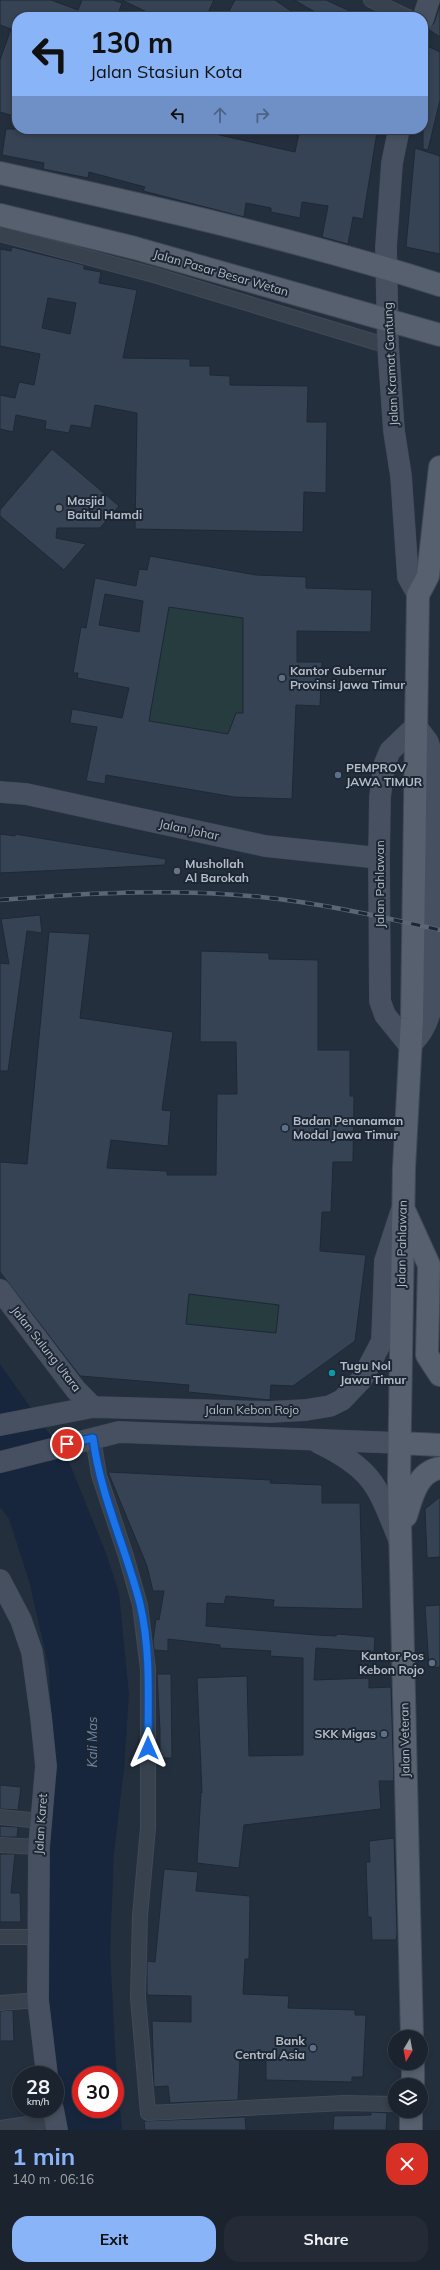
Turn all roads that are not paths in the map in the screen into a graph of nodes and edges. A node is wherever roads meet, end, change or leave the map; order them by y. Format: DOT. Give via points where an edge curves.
graph roads {
  1 [pos="371,0"];
  2 [pos="429,0"];
  3 [pos="397,12"];
  4 [pos="425,12"];
  5 [pos="398,134"];
  6 [pos="0,173"];
  7 [pos="0,215"];
  8 [pos="0,234"];
  9 [pos="89,247"];
  10 [pos="386,268"];
  11 [pos="440,285"];
  12 [pos="387,320"];
  13 [pos="440,335"];
  14 [pos="388,346"];
  15 [pos="440,467"];
  16 [pos="418,595"];
  17 [pos="416,726"];
  18 [pos="0,792"];
  19 [pos="379,858"];
  20 [pos="410,1046"];
  21 [pos="403,1206"];
  22 [pos="0,1290"];
  23 [pos="440,1375"];
  24 [pos="93,1407"];
  25 [pos="0,1425"];
  26 [pos="87,1439"];
  27 [pos="310,1439"];
  28 [pos="400,1443"];
  29 [pos="440,1445"];
  30 [pos="0,1462"];
  31 [pos="440,1468"];
  32 [pos="401,1538"];
  33 [pos="0,1580"];
  34 [pos="0,1618"];
  35 [pos="21,1620"];
  36 [pos="0,1817"];
  37 [pos="41,1821"];
  38 [pos="0,1844"];
  39 [pos="39,1847"];
  40 [pos="0,1937"];
  41 [pos="38,1937"];
  42 [pos="38,2000"];
  43 [pos="0,2003"];
  44 [pos="412,2030"];
  45 [pos="47,2066"];
  46 [pos="388,2104"];
  47 [pos="411,2118"];
  48 [pos="55,2120"];
  49 [pos="0,2128"];
  50 [pos="412,2130"];
  1 -- 3 [label="street"];
  2 -- 4 [label="main road"];
  5 -- 10 [label="main road, Jalan Kramat Gantung" via="392,163"];
  6 -- 10 [label="main road" via="157,208 346,255"];
  7 -- 9 [label="main road, Jalan Pasar Besar Wetan"];
  8 -- 9 [label="street"];
  9 -- 12 [label="main road, Jalan Pasar Besar Wetan"];
  9 -- 14 [label="street"];
  10 -- 11 [label="main road"];
  10 -- 12 [label="main road, Jalan Kramat Gantung"];
  12 -- 13 [label="main road, Jalan Pasar Besar Wetan"];
  12 -- 14 [label="main road, Jalan Kramat Gantung"];
  14 -- 16 [label="main road, Jalan Kramat Gantung" via="408,577"];
  15 -- 16 [label="main road, Jalan Pahlawan" via="428,576"];
  16 -- 17 [label="main road, Jalan Pahlawan"];
  17 -- 19 [label="main road, Jalan Pahlawan" via="390,751 385,763 380,797"];
  17 -- 20 [label="main road, Jalan Pahlawan"];
  18 -- 19 [label="main road, Jalan Johar" via="26,794 265,846"];
  19 -- 20 [label="main road, Jalan Pahlawan" via="380,1001 385,1015"];
  20 -- 21 [label="main road, Jalan Pahlawan"];
  21 -- 23 [label="main road" via="429,1265 427,1355"];
  21 -- 24 [label="main road, Jalan Kebon Rojo" via="385,1261 382,1341 362,1379 342,1400 322,1408 269,1412"];
  21 -- 28 [label="main road, Jalan Pahlawan"];
  22 -- 24 [label="main road, Jalan Sulung Utara" via="76,1390"];
  24 -- 25 [label="main road, Jalan Kebon Rojo"];
  26 -- 27 [label="main road, Jalan Kebon Rojo" via="119,1432"];
  26 -- 30 [label="main road, Jalan Kebon Rojo"];
  26 -- 46 [label="street" via="140,1605 148,1669 148,1828 140,1916 138,1998 148,2114 344,2103"];
  27 -- 28 [label="main road, Jalan Kebon Rojo"];
  27 -- 32 [label="main road" via="344,1455 364,1471 382,1496"];
  28 -- 29 [label="main road, Jalan Kebon Rojo"];
  28 -- 32 [label="main road, Jalan Veteran"];
  31 -- 32 [label="main road" via="431,1469 414,1490"];
  32 -- 44 [label="main road, Jalan Veteran"];
  33 -- 35 [label="main road, Jalan Karet"];
  34 -- 35 [label="main road"];
  35 -- 37 [label="main road, Jalan Karet" via="32,1652 42,1717 46,1766"];
  36 -- 37 [label="street"];
  37 -- 39 [label="main road, Jalan Karet"];
  38 -- 39 [label="street"];
  39 -- 41 [label="main road, Jalan Karet"];
  40 -- 41 [label="street"];
  41 -- 42 [label="main road, Jalan Karet"];
  42 -- 43 [label="street"];
  42 -- 45 [label="main road, Jalan Karet"];
  47 -- 50 [label="main road"];
  48 -- 49 [label="street"];
}
